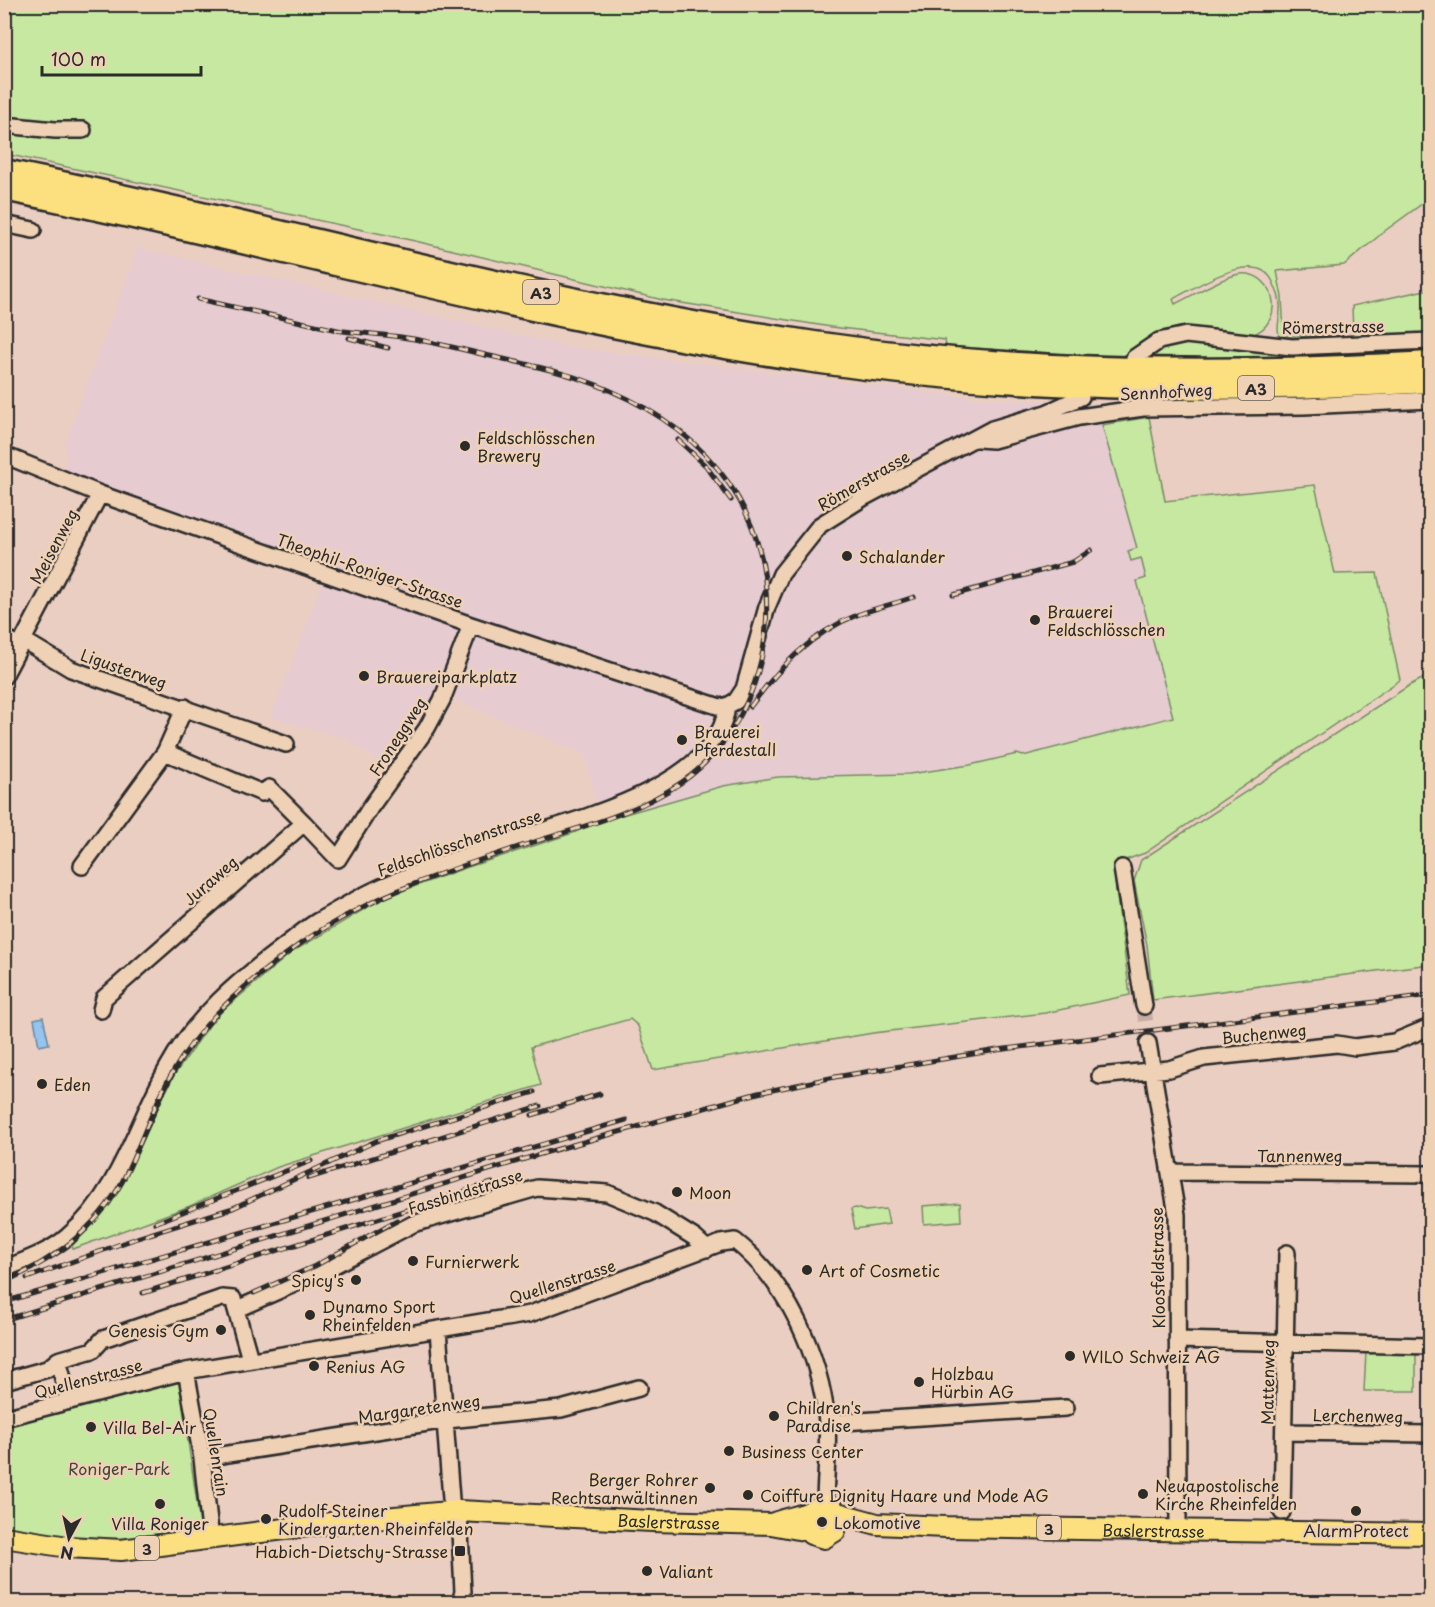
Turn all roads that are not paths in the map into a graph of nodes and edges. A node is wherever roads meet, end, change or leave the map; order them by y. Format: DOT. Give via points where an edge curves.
graph roads {
  1 [pos="4,125"];
  2 [pos="82,129"];
  3 [pos="4,171"];
  4 [pos="4,189"];
  5 [pos="4,224"];
  6 [pos="33,230"];
  7 [pos="1431,341"];
  8 [pos="1134,358"];
  9 [pos="1431,363"];
  10 [pos="1431,381"];
  11 [pos="1081,397"];
  12 [pos="1431,400"];
  13 [pos="978,439"];
  14 [pos="4,455"];
  15 [pos="100,494"];
  16 [pos="471,625"];
  17 [pos="4,638"];
  18 [pos="22,643"];
  19 [pos="4,676"];
  20 [pos="727,706"];
  21 [pos="185,707"];
  22 [pos="286,744"];
  23 [pos="165,752"];
  24 [pos="304,823"];
  25 [pos="82,866"];
  26 [pos="1122,868"];
  27 [pos="102,1004"];
  28 [pos="1144,1006"];
  29 [pos="1431,1027"];
  30 [pos="1148,1043"];
  31 [pos="1152,1071"];
  32 [pos="1100,1076"];
  33 [pos="1170,1172"];
  34 [pos="1431,1174"];
  35 [pos="706,1250"];
  36 [pos="1287,1253"];
  37 [pos="4,1269"];
  38 [pos="237,1309"];
  39 [pos="438,1330"];
  40 [pos="1177,1340"];
  41 [pos="1286,1343"];
  42 [pos="1431,1346"];
  43 [pos="250,1359"];
  44 [pos="58,1360"];
  45 [pos="186,1371"];
  46 [pos="4,1381"];
  47 [pos="639,1388"];
  48 [pos="69,1401"];
  49 [pos="1066,1408"];
  50 [pos="4,1418"];
  51 [pos="447,1420"];
  52 [pos="827,1424"];
  53 [pos="1284,1432"];
  54 [pos="1431,1434"];
  55 [pos="202,1458"];
  56 [pos="455,1511"];
  57 [pos="1282,1512"];
  58 [pos="823,1518"];
  59 [pos="1178,1530"];
  60 [pos="1431,1534"];
  61 [pos="4,1537"];
  62 [pos="211,1540"];
  63 [pos="460,1602"];
  1 -- 2 [label="street"];
  3 -- 9 [label="highway, A3" via="539,291 827,344 953,359 1115,369 1266,370"];
  4 -- 10 [label="highway, A3" via="535,309 733,349 852,366 1009,381 1161,388 1318,387"];
  5 -- 6 [label="street"];
  7 -- 8 [label="street, Römerstrasse" via="1292,347 1186,335 1159,341"];
  11 -- 13 [label="street, Römerstrasse" via="1046,413 992,429"];
  12 -- 13 [label="street, Sennhofweg" via="1143,408 1079,417 993,440"];
  13 -- 20 [label="street, Römerstrasse" via="862,498 820,525 781,574 767,607 744,689"];
  14 -- 15 [label="street, Theophil-Roniger-Strasse"];
  15 -- 16 [label="street, Theophil-Roniger-Strasse"];
  15 -- 18 [label="street, Meisenweg"];
  16 -- 20 [label="street, Theophil-Roniger-Strasse" via="720,707"];
  16 -- 24 [label="street, Froneggweg" via="427,728 338,859"];
  17 -- 18 [label="street"];
  18 -- 19 [label="street, Meisenweg"];
  18 -- 21 [label="street, Ligusterweg" via="71,669"];
  20 -- 37 [label="street, Feldschlösschenstrasse" via="725,723 714,742 680,773 646,794 385,885 315,922 258,966 210,1007 169,1065 124,1161 99,1203 68,1237"];
  21 -- 22 [label="street, Ligusterweg"];
  21 -- 23 [label="street"];
  23 -- 24 [label="street" via="261,794 269,788"];
  23 -- 25 [label="street"];
  24 -- 27 [label="street, Juraweg"];
  26 -- 28 [label="street"];
  29 -- 31 [label="street, Buchenweg" via="1394,1042 1204,1058 1169,1070"];
  30 -- 31 [label="street, Kloosfeldstrasse"];
  31 -- 32 [label="street, Buchenweg"];
  31 -- 33 [label="street, Kloosfeldstrasse"];
  33 -- 34 [label="street, Tannenweg"];
  33 -- 40 [label="street, Kloosfeldstrasse" via="1177,1215"];
  35 -- 38 [label="street, Fassbindstrasse" via="695,1238 655,1213 607,1193 537,1188 413,1224 319,1273"];
  35 -- 39 [label="street, Quellenstrasse" via="530,1314"];
  35 -- 52 [label="street, Quellenstrasse" via="735,1241 750,1253 786,1301 806,1338"];
  36 -- 41 [label="street, Mattenweg"];
  38 -- 43 [label="street"];
  38 -- 44 [label="street" via="234,1299 222,1298 103,1339 93,1350"];
  39 -- 43 [label="street, Quellenstrasse"];
  39 -- 51 [label="street"];
  40 -- 41 [label="street"];
  40 -- 59 [label="street, Kloosfeldstrasse"];
  41 -- 42 [label="street"];
  41 -- 53 [label="street, Mattenweg"];
  43 -- 45 [label="street, Quellenstrasse"];
  44 -- 46 [label="street" via="47,1369"];
  44 -- 48 [label="street"];
  45 -- 48 [label="street, Quellenstrasse"];
  45 -- 55 [label="street, Quellenrain"];
  47 -- 51 [label="street, Margaretenweg" via="561,1409"];
  48 -- 50 [label="street, Quellenstrasse"];
  49 -- 52 [label="street"];
  51 -- 55 [label="street, Margaretenweg"];
  51 -- 56 [label="street"];
  52 -- 58 [label="street, Quellenstrasse"];
  53 -- 54 [label="street, Lerchenweg"];
  53 -- 57 [label="street, Mattenweg"];
  55 -- 62 [label="street, Quellenrain"];
  56 -- 58 [label="main road, Baslerstrasse / 3" via="771,1524"];
  56 -- 62 [label="main road, 3"];
  56 -- 63 [label="street" via="463,1592"];
  58 -- 59 [label="main road, Baslerstrasse / 3" via="877,1524"];
  59 -- 60 [label="main road, Baslerstrasse / 3"];
  61 -- 62 [label="main road, 3" via="121,1550"];
}
